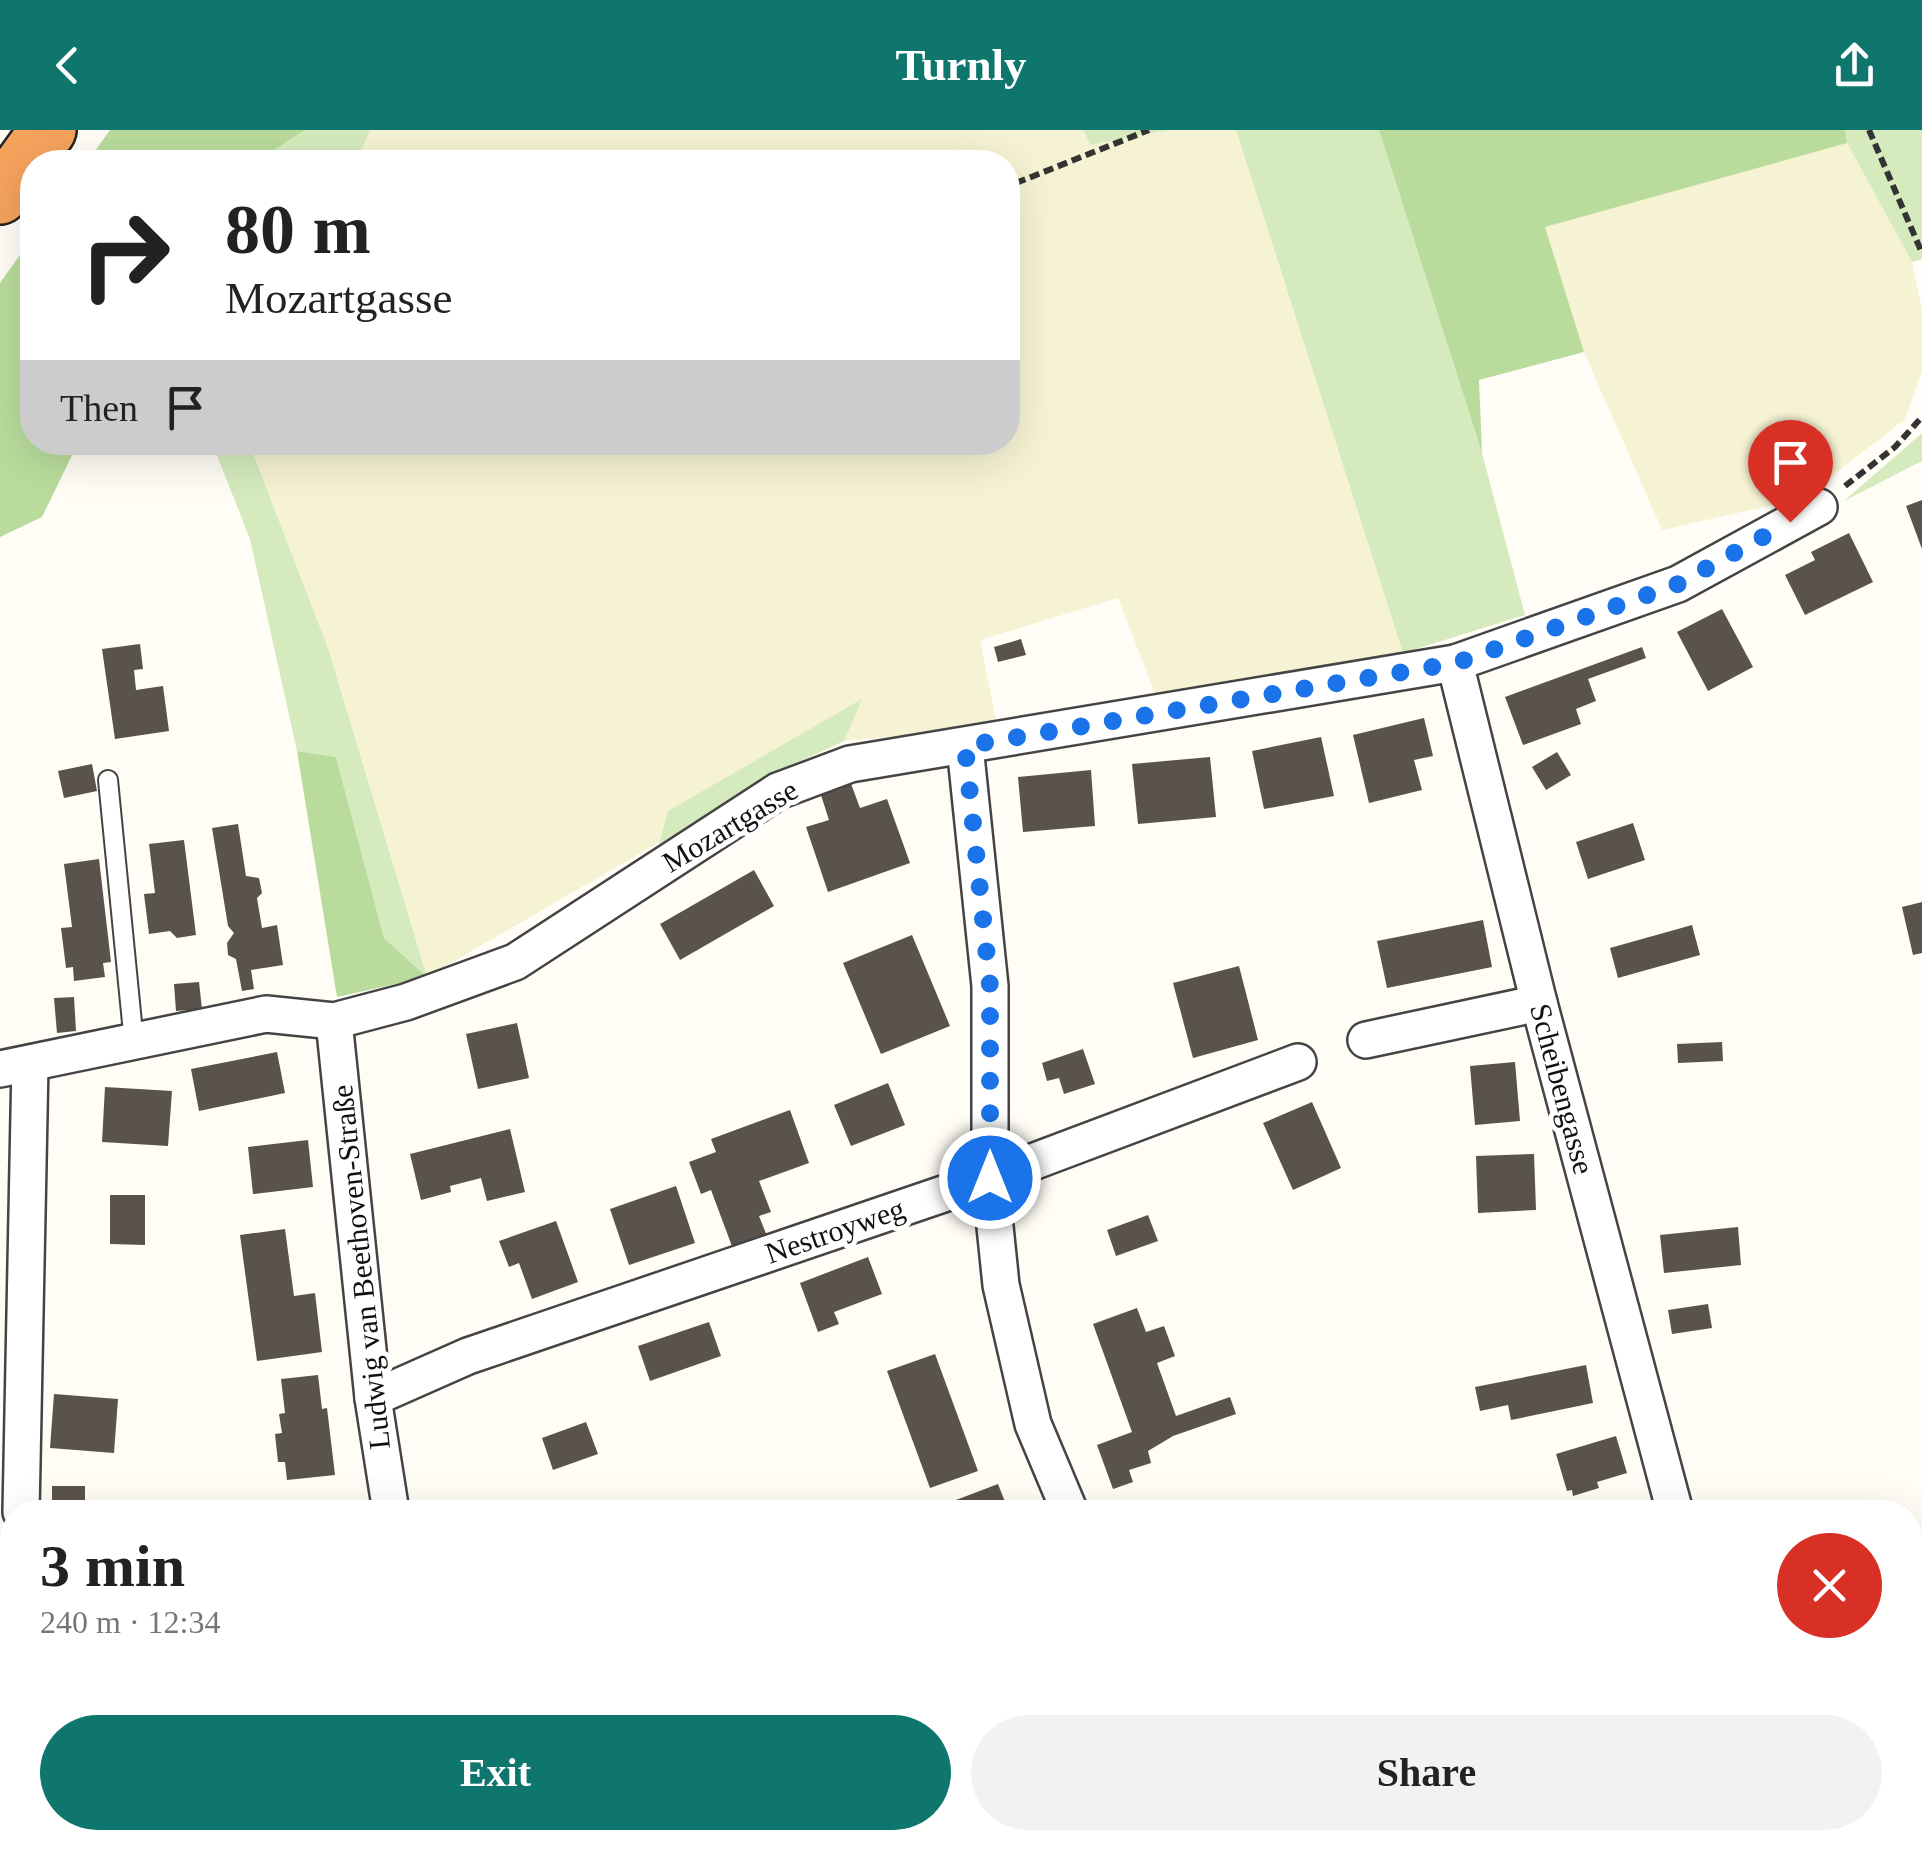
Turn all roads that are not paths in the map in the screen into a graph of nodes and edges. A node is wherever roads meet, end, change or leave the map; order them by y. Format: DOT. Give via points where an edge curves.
graph roads {
  1 [pos="20,168"];
  2 [pos="0,196"];
  3 [pos="1818,507"];
  4 [pos="1456,663"];
  5 [pos="965,746"];
  6 [pos="108,780"];
  7 [pos="1539,1003"];
  8 [pos="334,1021"];
  9 [pos="1366,1040"];
  10 [pos="134,1043"];
  11 [pos="1298,1062"];
  12 [pos="15,1067"];
  13 [pos="990,1178"];
  14 [pos="372,1398"];
  15 [pos="21,1500"];
  16 [pos="390,1500"];
  17 [pos="1065,1500"];
  18 [pos="1672,1500"];
  1 -- 2 [label="highway"];
  3 -- 4 [label="street, Mozartgasse" via="1678,584"];
  4 -- 5 [label="street, Mozartgasse"];
  4 -- 7 [label="street, Scheibengasse"];
  5 -- 8 [label="street, Mozartgasse" via="850,764 778,791 514,962"];
  5 -- 13 [label="street" via="990,986"];
  6 -- 10 [label="lane"];
  7 -- 9 [label="street"];
  7 -- 18 [label="street, Scheibengasse"];
  8 -- 10 [label="street, Mozartgasse" via="266,1014"];
  8 -- 14 [label="street, Ludwig van Beethoven-Straße"];
  10 -- 12 [label="street, Mozartgasse"];
  11 -- 13 [label="street, Nestroyweg"];
  12 -- 15 [label="street"];
  13 -- 14 [label="street, Nestroyweg" via="468,1356"];
  13 -- 17 [label="street" via="1001,1285 1032,1424"];
  14 -- 16 [label="street, Ludwig van Beethoven-Straße"];
}
